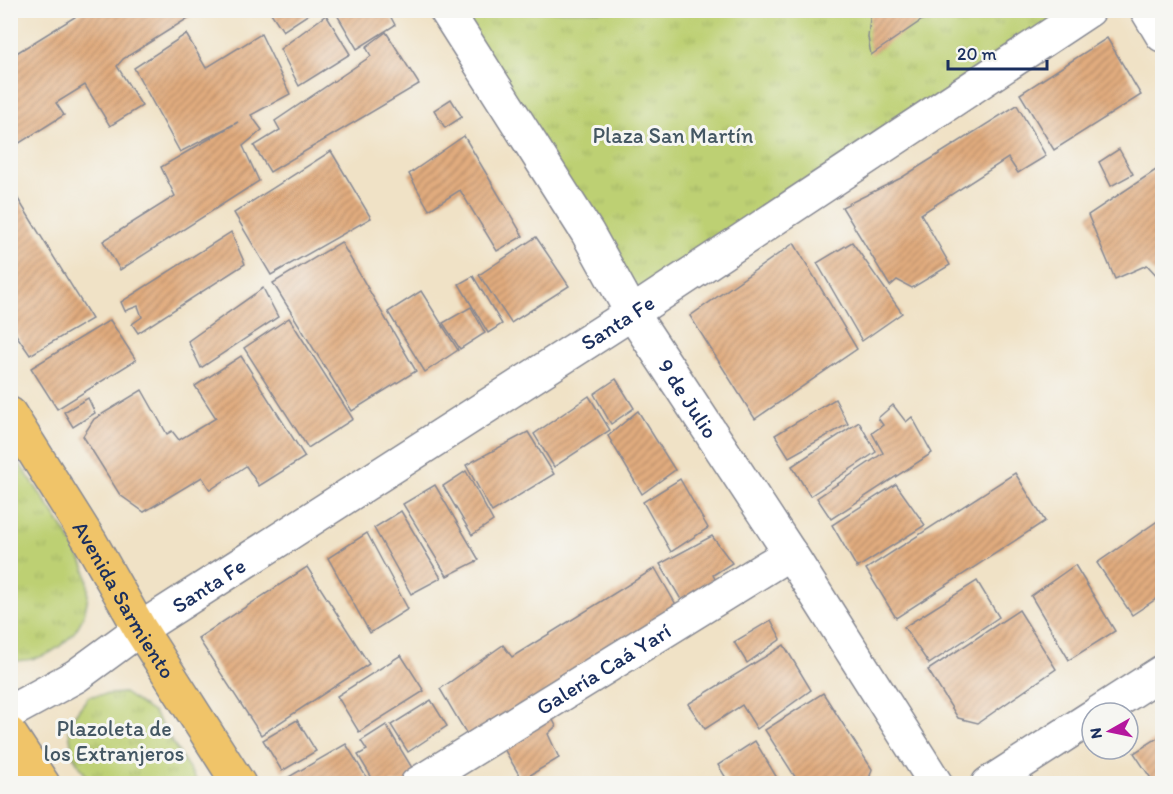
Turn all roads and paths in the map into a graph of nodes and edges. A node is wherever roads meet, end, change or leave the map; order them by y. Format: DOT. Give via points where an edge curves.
graph roads {
  1 [pos="446,10"];
  2 [pos="1089,10"];
  3 [pos="1147,10"];
  4 [pos="1162,35"];
  5 [pos="632,313"];
  6 [pos="10,414"];
  7 [pos="790,553"];
  8 [pos="140,629"];
  9 [pos="1162,672"];
  10 [pos="1117,701"];
  11 [pos="10,712"];
  12 [pos="1080,725"];
  13 [pos="10,734"];
  14 [pos="43,783"];
  15 [pos="239,783"];
  16 [pos="417,783"];
  17 [pos="936,783"];
  18 [pos="988,783"];
  1 -- 5 [label="street, 9 de Julio" via="586,232"];
  2 -- 5 [label="street, Santa Fe"];
  3 -- 4 [label="street"];
  5 -- 7 [label="street, 9 de Julio"];
  5 -- 8 [label="street, Santa Fe"];
  6 -- 8 [label="main road, Avenida Sarmiento"];
  7 -- 16 [label="street, Galería Caá Yarí"];
  7 -- 17 [label="street, 9 de Julio"];
  8 -- 11 [label="street, Santa Fe" via="76,676"];
  8 -- 15 [label="main road, Avenida Sarmiento"];
  9 -- 10 [label="street"];
  12 -- 18 [label="street"];
  13 -- 14 [label="main road"];
}
